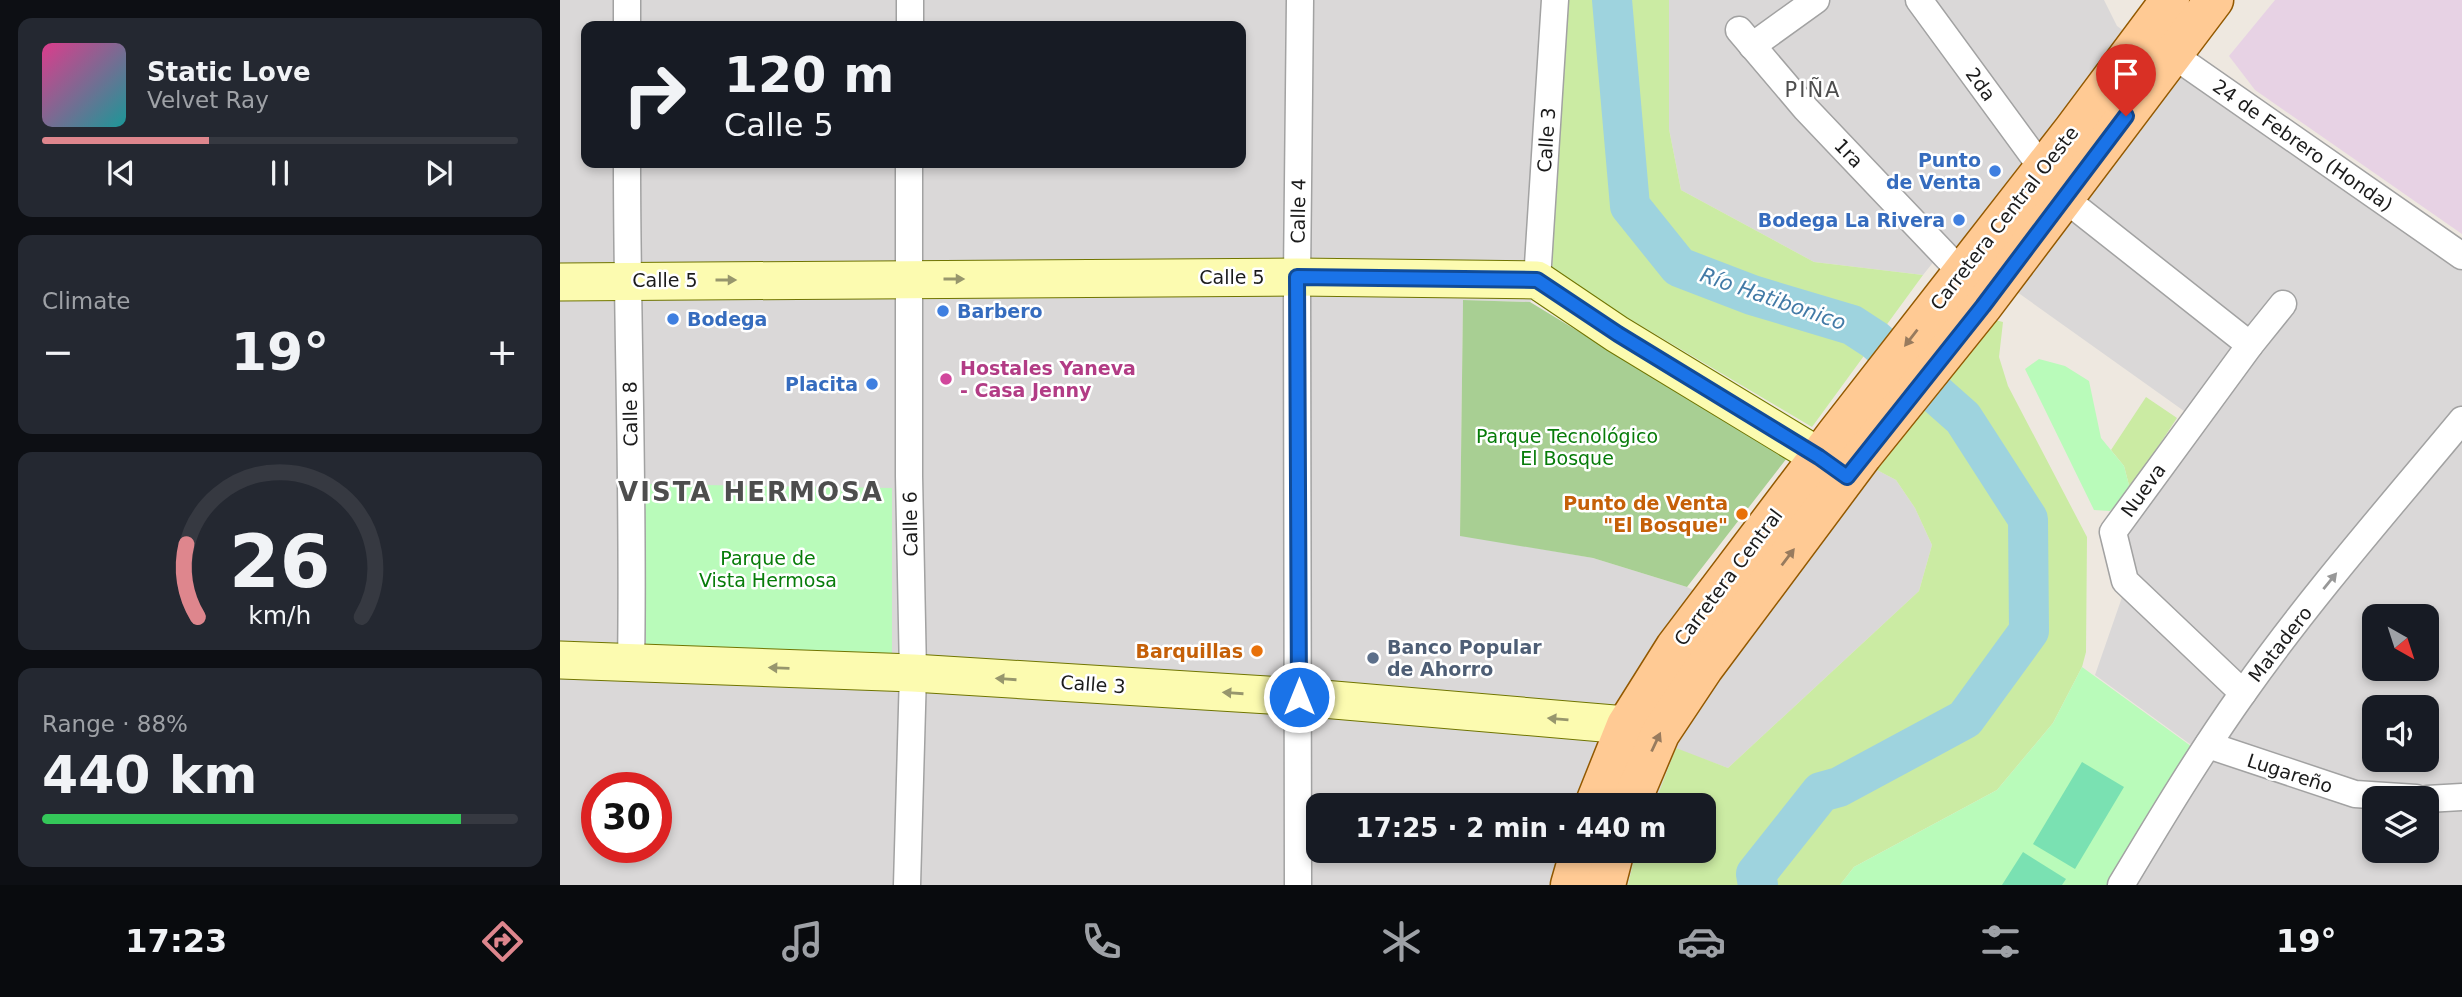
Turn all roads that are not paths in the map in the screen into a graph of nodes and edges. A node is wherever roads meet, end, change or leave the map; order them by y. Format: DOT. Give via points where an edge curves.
graph roads {
  1 [pos="627,0"];
  2 [pos="910,0"];
  3 [pos="1300,0"];
  4 [pos="1555,0"];
  5 [pos="1816,0"];
  6 [pos="1919,0"];
  7 [pos="2169,0"];
  8 [pos="2214,0"];
  9 [pos="627,21"];
  10 [pos="910,21"];
  11 [pos="2159,44"];
  12 [pos="627,168"];
  13 [pos="909,168"];
  14 [pos="2054,183"];
  15 [pos="2462,256"];
  16 [pos="1297,277"];
  17 [pos="627,280"];
  18 [pos="909,280"];
  19 [pos="1537,280"];
  20 [pos="560,282"];
  21 [pos="1966,287"];
  22 [pos="2283,304"];
  23 [pos="2250,345"];
  24 [pos="2462,420"];
  25 [pos="1841,456"];
  26 [pos="560,660"];
  27 [pos="631,665"];
  28 [pos="912,673"];
  29 [pos="2243,693"];
  30 [pos="1299,697"];
  31 [pos="1626,725"];
  32 [pos="2208,745"];
  33 [pos="1599,793"];
  34 [pos="1634,793"];
  35 [pos="2362,794"];
  36 [pos="2462,797"];
  37 [pos="2439,798"];
  38 [pos="1576,863"];
  39 [pos="1612,863"];
  40 [pos="908,885"];
  41 [pos="1298,885"];
  42 [pos="1570,885"];
  43 [pos="1606,885"];
  44 [pos="2121,885"];
  1 -- 9 [label="street"];
  2 -- 10 [label="street"];
  3 -- 16 [label="street, Calle 4"];
  4 -- 19 [label="street, Calle 3"];
  5 -- 21 [label="street, 1ra" via="1745,38"];
  6 -- 14 [label="street, 2da"];
  7 -- 11 [label="main road, Carretera Central Oeste"];
  8 -- 11 [label="main road, Carretera Central Oeste"];
  11 -- 14 [label="main road, Carretera Central Oeste"];
  11 -- 15 [label="street, 24 de Febrero (Honda)"];
  12 -- 17 [label="street, Calle 8"];
  13 -- 18 [label="street, Calle 6"];
  14 -- 21 [label="main road, Carretera Central Oeste"];
  14 -- 23 [label="street"];
  18 -- 16 [label="main road, Calle 5, one-way"];
  16 -- 19 [label="main road, Calle 5"];
  16 -- 30 [label="street, Calle 4"];
  17 -- 18 [label="main road, Calle 5, one-way"];
  17 -- 20 [label="main road, Calle 5"];
  17 -- 27 [label="street, Calle 8" via="634,541"];
  18 -- 28 [label="street, Calle 6"];
  19 -- 25 [label="main road" via="1618,334"];
  21 -- 25 [label="main road, Carretera Central Oeste"];
  22 -- 23 [label="street, Nueva"];
  23 -- 29 [label="street, Nueva" via="2113,532 2125,580"];
  29 -- 24 [label="street, Matadero, one-way"];
  25 -- 31 [label="main road, Carretera Central" via="1675,646"];
  34 -- 25 [label="main road, Carretera Central Oeste, one-way" via="1660,734"];
  26 -- 27 [label="main road, Calle 3"];
  28 -- 27 [label="main road, Calle 3, one-way"];
  30 -- 28 [label="main road, Calle 3, one-way"];
  28 -- 40 [label="street, Calle 6"];
  29 -- 32 [label="street, Matadero"];
  31 -- 30 [label="main road, Calle 3, one-way"];
  30 -- 41 [label="street, Calle 4"];
  31 -- 33 [label="main road"];
  32 -- 35 [label="street, Lugareño"];
  32 -- 44 [label="street, Matadero"];
  36 -- 37 [label="street"];
  38 -- 42 [label="main road"];
  39 -- 43 [label="main road"];
}
